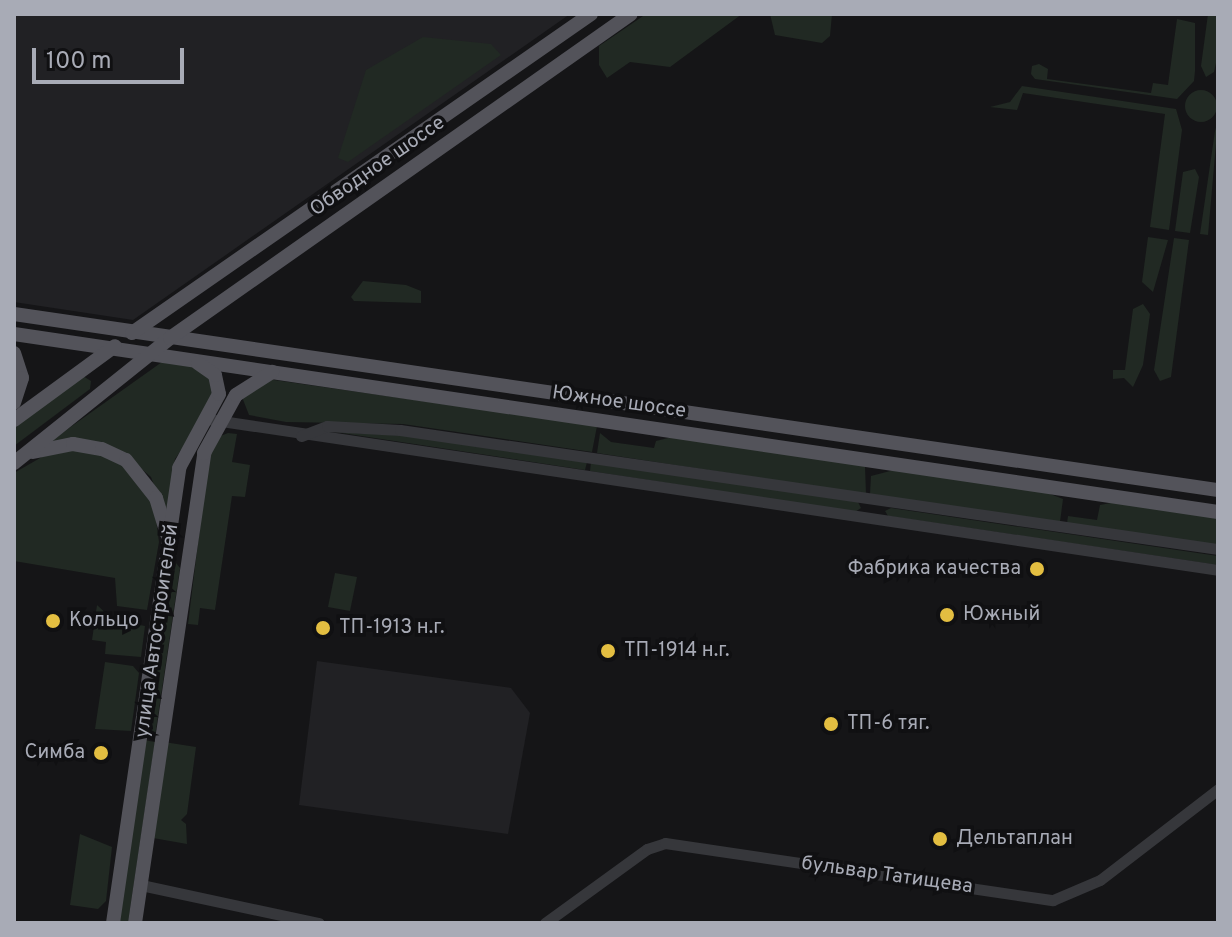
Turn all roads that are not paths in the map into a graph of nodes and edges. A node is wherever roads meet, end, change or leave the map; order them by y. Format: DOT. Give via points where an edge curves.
graph roads {
  1 [pos="591,14"];
  2 [pos="631,14"];
  3 [pos="14,314"];
  4 [pos="133,332"];
  5 [pos="14,334"];
  6 [pos="170,338"];
  7 [pos="112,348"];
  8 [pos="14,353"];
  9 [pos="149,354"];
  10 [pos="195,361"];
  11 [pos="273,372"];
  12 [pos="78,373"];
  13 [pos="95,396"];
  14 [pos="14,403"];
  15 [pos="14,420"];
  16 [pos="213,421"];
  17 [pos="301,436"];
  18 [pos="20,459"];
  19 [pos="1218,490"];
  20 [pos="1218,512"];
  21 [pos="1218,549"];
  22 [pos="168,550"];
  23 [pos="189,559"];
  24 [pos="1218,570"];
  25 [pos="1218,789"];
  26 [pos="141,885"];
  27 [pos="113,923"];
  28 [pos="135,923"];
  29 [pos="319,923"];
  30 [pos="545,923"];
  1 -- 4 [label="main road, Обводное шоссе"];
  2 -- 6 [label="main road, Обводное шоссе"];
  3 -- 4 [label="main road, Южное шоссе"];
  4 -- 6 [label="main road, Южное шоссе"];
  4 -- 7 [label="main road, Обводное шоссе"];
  5 -- 7 [label="main road, Южное шоссе"];
  6 -- 9 [label="main road, Обводное шоссе"];
  6 -- 19 [label="main road, Южное шоссе"];
  7 -- 9 [label="main road, Южное шоссе"];
  7 -- 12 [label="main road, Обводное шоссе"];
  8 -- 14 [label="main road" via="22,378"];
  9 -- 10 [label="main road, Южное шоссе"];
  9 -- 13 [label="main road, Обводное шоссе"];
  10 -- 11 [label="main road, Южное шоссе"];
  10 -- 16 [label="main road, улица Автостроителей" via="210,370 220,387"];
  11 -- 16 [label="main road, улица Автостроителей" via="244,387"];
  11 -- 20 [label="main road, Южное шоссе"];
  12 -- 13 [label="main road" via="94,377"];
  12 -- 15 [label="main road, Обводное шоссе"];
  13 -- 18 [label="main road, Обводное шоссе"];
  16 -- 17 [label="street"];
  16 -- 22 [label="main road, улица Автостроителей" via="179,468"];
  16 -- 23 [label="main road, улица Автостроителей"];
  17 -- 21 [label="street" via="327,426 400,430"];
  17 -- 24 [label="street"];
  18 -- 22 [label="main road, улица Автостроителей" via="73,444 126,460 156,498"];
  22 -- 23 [label="main road"];
  22 -- 27 [label="main road, улица Автостроителей"];
  23 -- 26 [label="main road, улица Автостроителей"];
  25 -- 30 [label="street, бульвар Татищева" via="1100,880 1053,900 665,843 647,849"];
  26 -- 28 [label="main road, улица Автостроителей"];
  26 -- 29 [label="street"];
}
